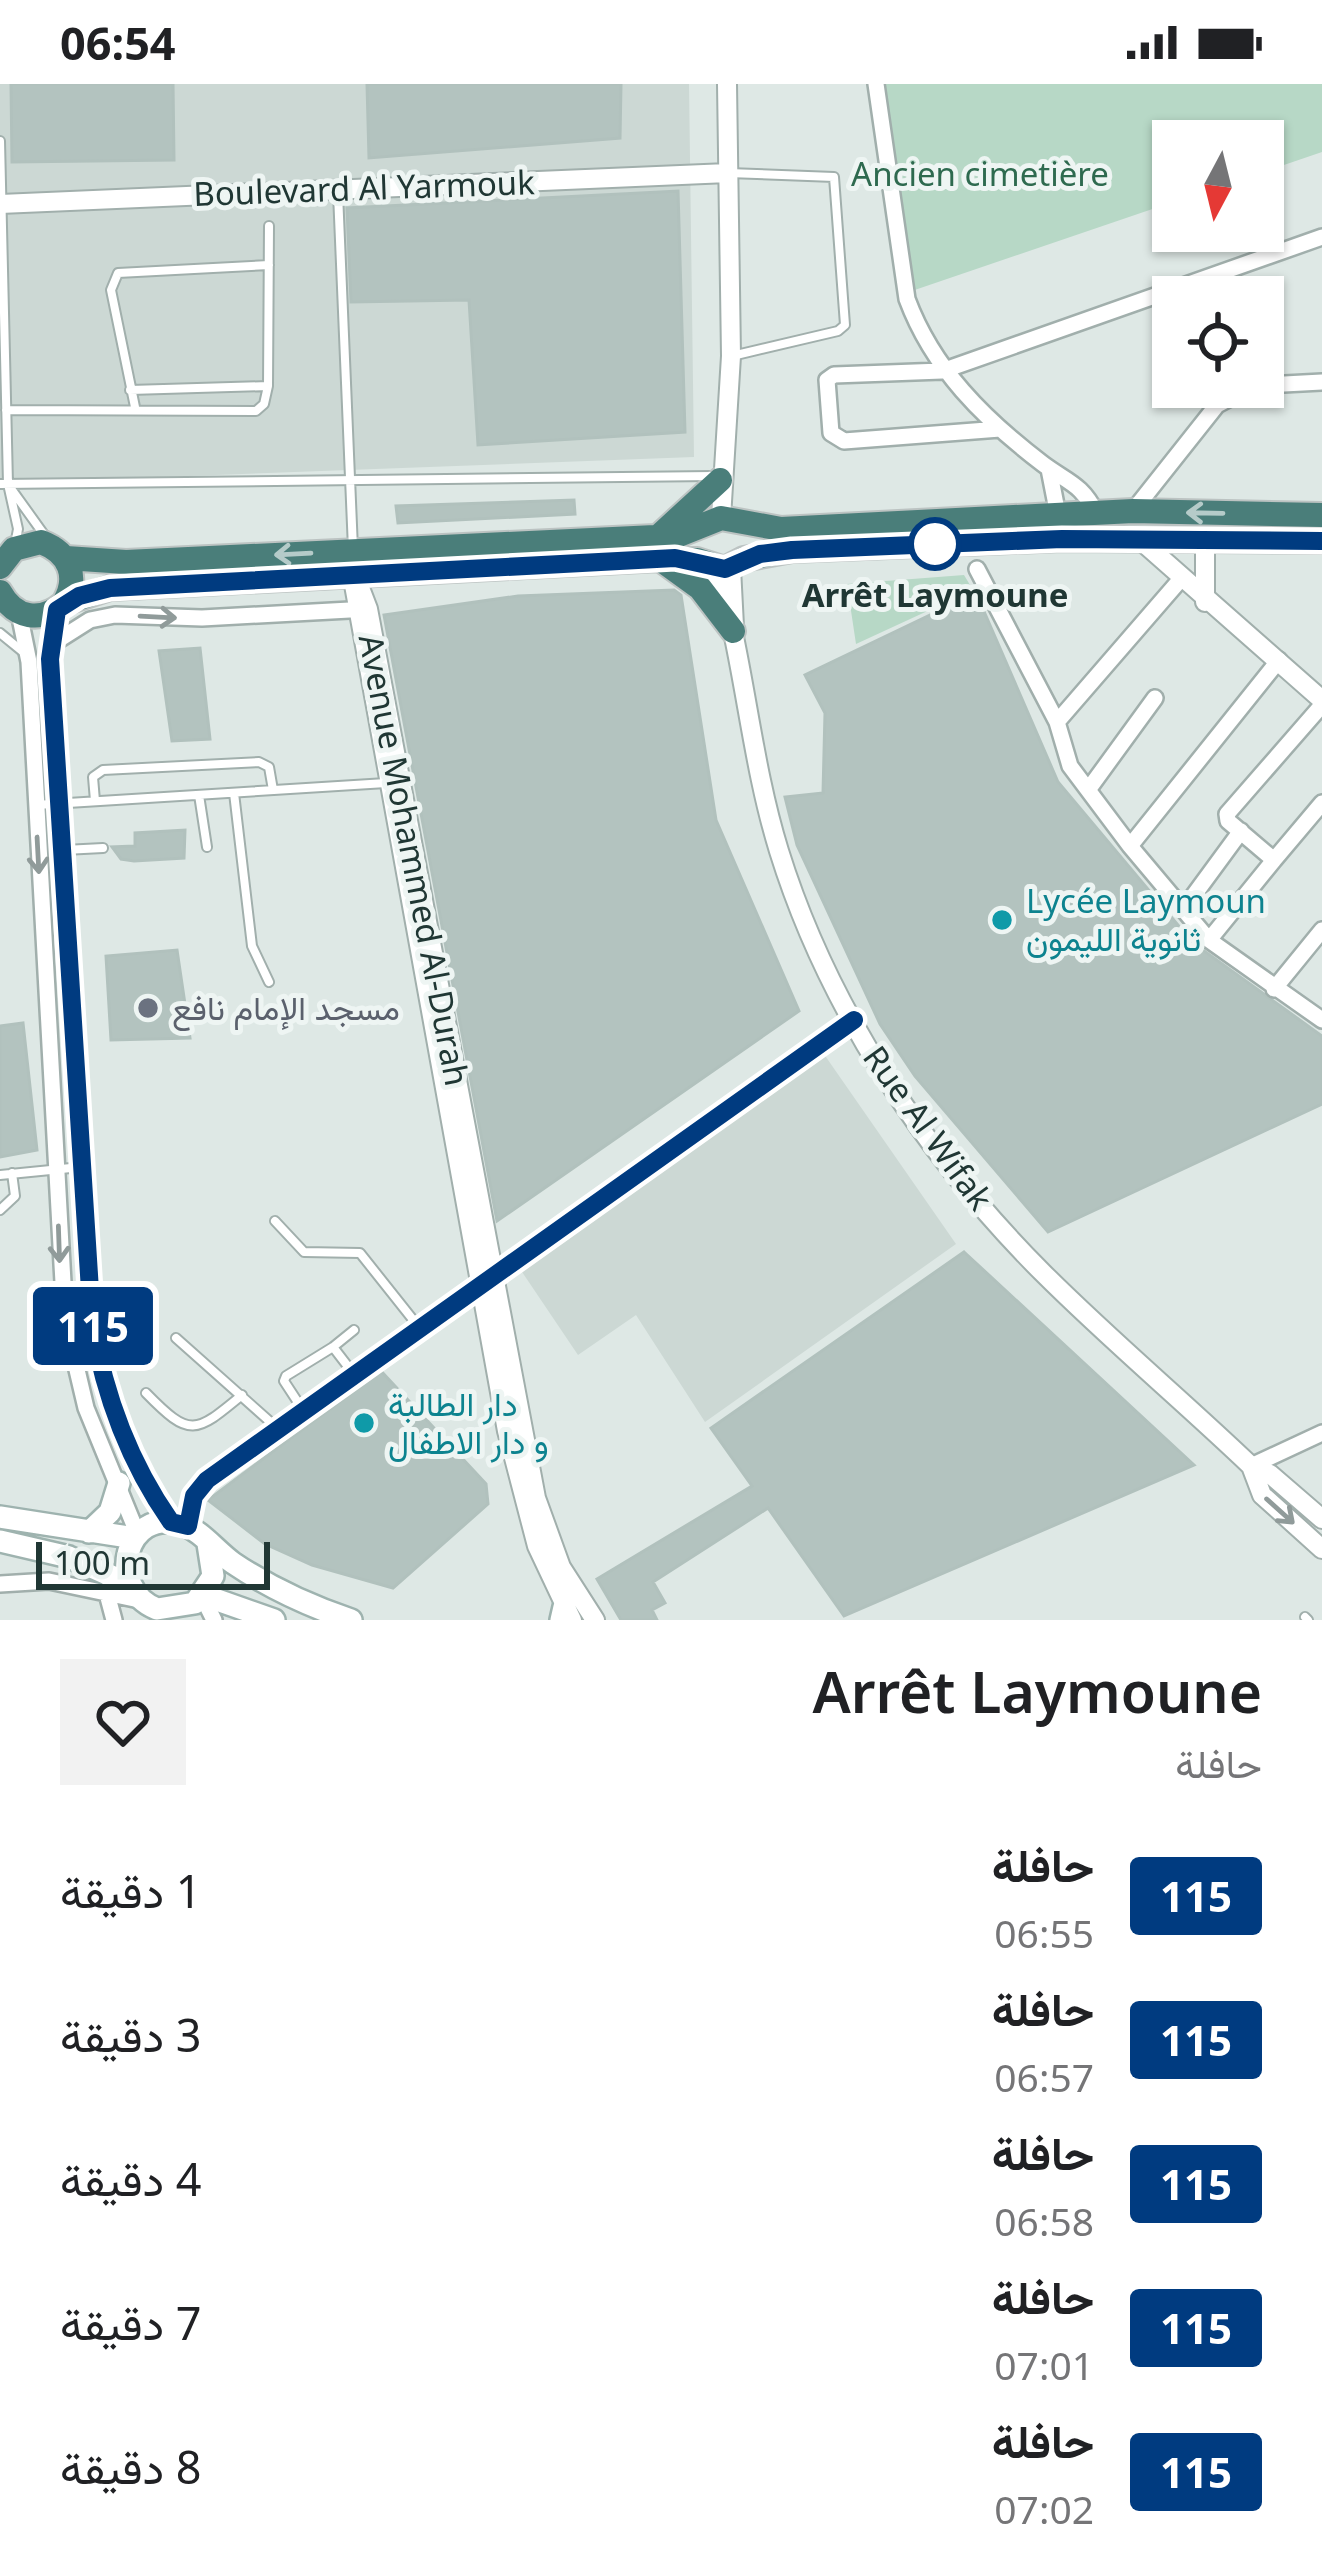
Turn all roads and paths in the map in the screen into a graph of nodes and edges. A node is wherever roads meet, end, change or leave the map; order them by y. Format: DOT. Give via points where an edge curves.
graph roads {
  1 [pos="727,84"];
  2 [pos="876,84"];
  3 [pos="0,140"];
  4 [pos="728,172"];
  5 [pos="338,189"];
  6 [pos="1,204"];
  7 [pos="269,226"];
  8 [pos="1322,237"];
  9 [pos="269,265"];
  10 [pos="1222,276"];
  11 [pos="1152,302"];
  12 [pos="731,356"];
  13 [pos="942,371"];
  14 [pos="1322,382"];
  15 [pos="1284,384"];
  16 [pos="268,386"];
  17 [pos="130,389"];
  18 [pos="135,407"];
  19 [pos="1215,408"];
  20 [pos="6,410"];
  21 [pos="1000,429"];
  22 [pos="1048,469"];
  23 [pos="721,478"];
  24 [pos="347,479"];
  25 [pos="4,484"];
  26 [pos="1132,511"];
  27 [pos="1096,513"];
  28 [pos="1058,515"];
  29 [pos="1322,515"];
  30 [pos="722,524"];
  31 [pos="1138,538"];
  32 [pos="1205,538"];
  33 [pos="1322,541"];
  34 [pos="659,548"];
  35 [pos="58,552"];
  36 [pos="4,561"];
  37 [pos="354,563"];
  38 [pos="723,564"];
  39 [pos="977,569"];
  40 [pos="1180,580"];
  41 [pos="6,601"];
  42 [pos="1205,602"];
  43 [pos="60,606"];
  44 [pos="361,610"];
  45 [pos="734,631"];
  46 [pos="0,633"];
  47 [pos="50,646"];
  48 [pos="1279,660"];
  49 [pos="29,662"];
  50 [pos="1155,698"];
  51 [pos="1322,703"];
  52 [pos="1057,722"];
  53 [pos="393,782"];
  54 [pos="272,790"];
  55 [pos="1088,790"];
  56 [pos="234,793"];
  57 [pos="199,795"];
  58 [pos="95,802"];
  59 [pos="61,803"];
  60 [pos="1322,803"];
  61 [pos="36,805"];
  62 [pos="1241,831"];
  63 [pos="1130,846"];
  64 [pos="103,848"];
  65 [pos="207,848"];
  66 [pos="64,850"];
  67 [pos="1274,860"];
  68 [pos="1183,910"];
  69 [pos="1322,930"];
  70 [pos="1209,940"];
  71 [pos="269,982"];
  72 [pos="1274,989"];
  73 [pos="854,1020"];
  74 [pos="1322,1020"];
  75 [pos="81,1167"];
  76 [pos="56,1169"];
  77 [pos="12,1172"];
  78 [pos="0,1175"];
  79 [pos="0,1210"];
  80 [pos="275,1221"];
  81 [pos="485,1277"];
  82 [pos="418,1326"];
  83 [pos="354,1330"];
  84 [pos="176,1338"];
  85 [pos="333,1347"];
  86 [pos="353,1373"];
  87 [pos="146,1393"];
  88 [pos="242,1395"];
  89 [pos="303,1410"];
  90 [pos="277,1428"];
  91 [pos="1322,1433"];
  92 [pos="1251,1466"];
  93 [pos="119,1483"];
  94 [pos="0,1517"];
  95 [pos="1322,1519"];
  96 [pos="180,1524"];
  97 [pos="89,1532"];
  98 [pos="136,1536"];
  99 [pos="0,1540"];
  100 [pos="208,1544"];
  101 [pos="1322,1549"];
  102 [pos="0,1584"];
  103 [pos="124,1591"];
  104 [pos="203,1596"];
  105 [pos="171,1615"];
  106 [pos="566,1616"];
  107 [pos="113,1620"];
  108 [pos="214,1620"];
  109 [pos="274,1620"];
  110 [pos="351,1620"];
  111 [pos="595,1620"];
  1 -- 4 [label="street"];
  2 -- 13 [label="street" via="907,299"];
  3 -- 6 [label="lane"];
  4 -- 5 [label="street, Boulevard Al Yarmouk"];
  4 -- 12 [label="street"];
  4 -- 12 [label="lane" via="834,177 845,325"];
  5 -- 6 [label="street, Boulevard Al Yarmouk"];
  5 -- 24 [label="lane"];
  6 -- 20 [label="lane"];
  7 -- 9 [label="lane"];
  8 -- 10 [label="street"];
  9 -- 16 [label="lane"];
  9 -- 17 [label="lane" via="118,273 111,290"];
  11 -- 13 [label="street"];
  12 -- 23 [label="street"];
  13 -- 21 [label="street"];
  13 -- 21 [label="street" via="830,376 831,434 850,441"];
  14 -- 15 [label="street"];
  16 -- 17 [label="lane"];
  16 -- 18 [label="lane" via="256,410"];
  17 -- 18 [label="lane"];
  18 -- 20 [label="lane"];
  19 -- 26 [label="street"];
  20 -- 25 [label="lane"];
  21 -- 22 [label="street"];
  22 -- 27 [label="street" via="1077,482"];
  22 -- 28 [label="street"];
  23 -- 24 [label="lane"];
  23 -- 30 [label="street"];
  23 -- 34 [label="highway"];
  24 -- 25 [label="lane"];
  24 -- 37 [label="lane"];
  25 -- 35 [label="lane"];
  25 -- 36 [label="lane" via="19,530"];
  26 -- 27 [label="highway"];
  29 -- 26 [label="highway, one-way"];
  27 -- 28 [label="highway"];
  28 -- 30 [label="highway" via="781,529"];
  30 -- 34 [label="highway"];
  30 -- 38 [label="highway" via="698,545"];
  30 -- 38 [label="highway" via="749,545"];
  31 -- 32 [label="highway"];
  31 -- 38 [label="highway" via="792,550"];
  31 -- 40 [label="street"];
  32 -- 33 [label="highway"];
  32 -- 42 [label="street"];
  34 -- 37 [label="highway"];
  34 -- 38 [label="highway"];
  34 -- 45 [label="highway"];
  35 -- 36 [label="highway" via="32,542"];
  37 -- 35 [label="highway, one-way" via="127,562"];
  35 -- 43 [label="highway" via="72,586"];
  37 -- 43 [label="highway" via="110,588"];
  37 -- 44 [label="street, Avenue Mohammed Al-Durah"];
  38 -- 45 [label="street, Rue Al Wifak"];
  39 -- 52 [label="street"];
  40 -- 42 [label="street"];
  40 -- 52 [label="street"];
  41 -- 43 [label="highway" via="38,616"];
  41 -- 49 [label="street"];
  42 -- 48 [label="street"];
  43 -- 47 [label="street"];
  47 -- 44 [label="street, one-way" via="90,620 115,615"];
  44 -- 53 [label="street, Avenue Mohammed Al-Durah"];
  45 -- 73 [label="street, Rue Al Wifak" via="780,855"];
  46 -- 49 [label="lane"];
  47 -- 59 [label="street"];
  48 -- 51 [label="street"];
  48 -- 63 [label="street"];
  49 -- 61 [label="street"];
  50 -- 55 [label="street"];
  51 -- 62 [label="street" via="1227,814"];
  52 -- 55 [label="street" via="1063,752"];
  53 -- 54 [label="lane"];
  53 -- 81 [label="street, Avenue Mohammed Al-Durah"];
  54 -- 56 [label="lane"];
  54 -- 58 [label="lane" via="269,767 259,762 103,770 93,776"];
  55 -- 63 [label="street"];
  56 -- 57 [label="lane"];
  56 -- 71 [label="lane" via="252,946"];
  57 -- 58 [label="lane"];
  57 -- 65 [label="lane"];
  58 -- 59 [label="lane"];
  59 -- 61 [label="lane"];
  59 -- 66 [label="street"];
  60 -- 67 [label="street"];
  61 -- 76 [label="street, one-way"];
  62 -- 67 [label="street"];
  62 -- 68 [label="street"];
  63 -- 68 [label="street"];
  64 -- 66 [label="lane"];
  66 -- 75 [label="street"];
  67 -- 70 [label="street"];
  68 -- 70 [label="street"];
  69 -- 72 [label="street"];
  70 -- 72 [label="street"];
  72 -- 74 [label="street"];
  73 -- 81 [label="street"];
  73 -- 92 [label="street, Rue Al Wifak" via="917,1122 991,1217"];
  75 -- 76 [label="lane"];
  75 -- 96 [label="street" via="104,1383 143,1478"];
  76 -- 77 [label="lane"];
  76 -- 93 [label="street, one-way" via="70,1349"];
  77 -- 78 [label="lane"];
  77 -- 79 [label="lane" via="15,1196"];
  80 -- 82 [label="lane" via="304,1252 360,1252"];
  81 -- 82 [label="street"];
  81 -- 106 [label="street, Avenue Mohammed Al-Durah" via="522,1497"];
  81 -- 111 [label="street, Avenue Mohammed Al-Durah" via="536,1498 561,1568"];
  82 -- 86 [label="street"];
  83 -- 85 [label="lane"];
  84 -- 88 [label="lane"];
  85 -- 86 [label="lane"];
  85 -- 89 [label="lane" via="284,1381"];
  86 -- 89 [label="street"];
  87 -- 88 [label="lane" via="190,1428"];
  88 -- 90 [label="lane"];
  89 -- 90 [label="street"];
  90 -- 96 [label="street" via="199,1487"];
  91 -- 92 [label="street"];
  92 -- 95 [label="street, Rue Al Wifak"];
  92 -- 101 [label="street, Rue Al Wifak, one-way" via="1262,1495"];
  93 -- 97 [label="main road" via="110,1512"];
  93 -- 98 [label="street"];
  94 -- 97 [label="main road"];
  96 -- 98 [label="main road"];
  96 -- 100 [label="main road"];
  97 -- 98 [label="main road"];
  98 -- 103 [label="main road"];
  99 -- 103 [label="main road" via="69,1557"];
  100 -- 104 [label="main road" via="213,1576"];
  100 -- 110 [label="main road" via="278,1590"];
  102 -- 103 [label="street"];
  103 -- 105 [label="main road"];
  103 -- 107 [label="street"];
  104 -- 105 [label="main road"];
  104 -- 108 [label="street"];
  104 -- 109 [label="main road"];
}
